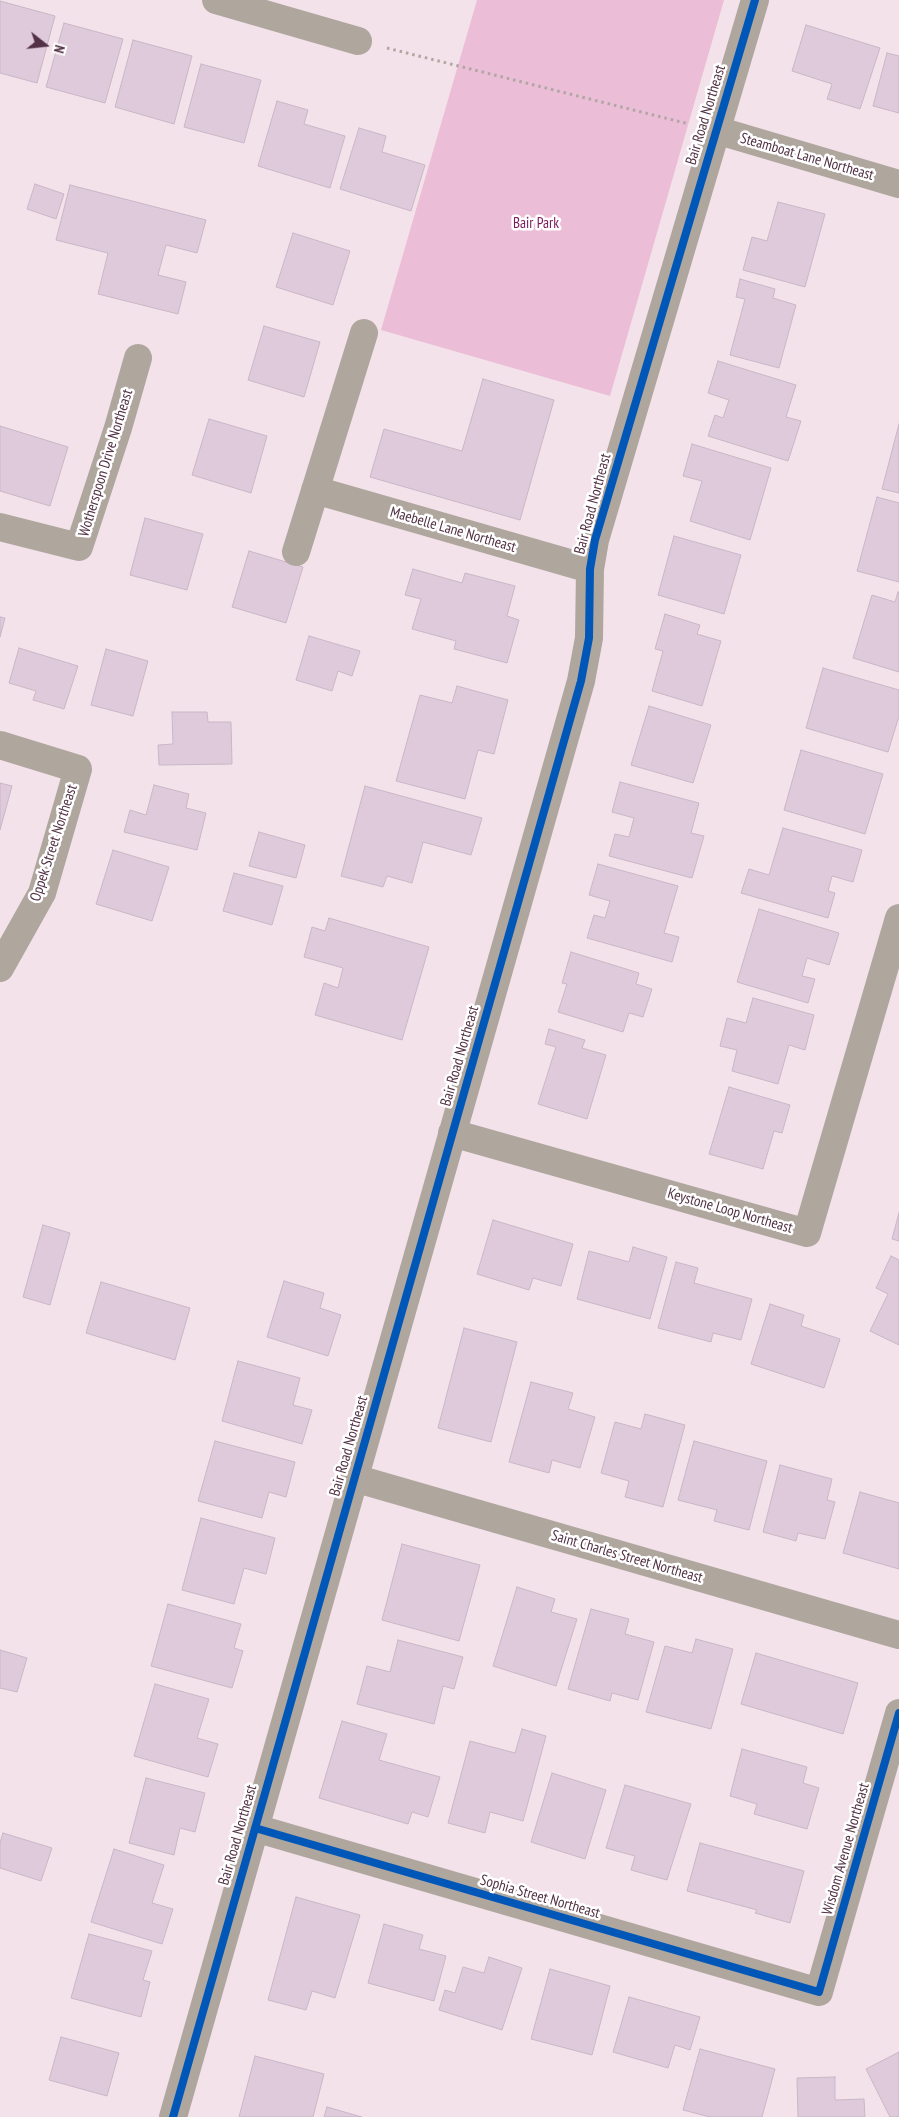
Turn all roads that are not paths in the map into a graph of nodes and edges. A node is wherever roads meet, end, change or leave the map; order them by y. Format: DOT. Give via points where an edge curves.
graph roads {
  1 [pos="216,0"];
  2 [pos="755,0"];
  3 [pos="358,41"];
  4 [pos="716,130"];
  5 [pos="899,184"];
  6 [pos="364,333"];
  7 [pos="138,358"];
  8 [pos="315,490"];
  9 [pos="0,527"];
  10 [pos="296,552"];
  11 [pos="590,569"];
  12 [pos="0,745"];
  13 [pos="899,918"];
  14 [pos="0,968"];
  15 [pos="452,1134"];
  16 [pos="354,1478"];
  17 [pos="899,1635"];
  18 [pos="899,1713"];
  19 [pos="255,1828"];
  20 [pos="819,1992"];
  21 [pos="173,2117"];
  1 -- 3 [label="street"];
  2 -- 4 [label="street, Bair Road Northeast"];
  4 -- 5 [label="street, Steamboat Lane Northeast"];
  4 -- 11 [label="street, Bair Road Northeast" via="595,540"];
  6 -- 8 [label="street"];
  7 -- 9 [label="street, Wotherspoon Drive Northeast" via="79,547"];
  8 -- 10 [label="street"];
  8 -- 11 [label="street, Maebelle Lane Northeast"];
  11 -- 15 [label="street, Bair Road Northeast" via="589,638 581,680"];
  12 -- 14 [label="street, Oppek Street Northeast" via="78,769 42,893"];
  13 -- 15 [label="street, Keystone Loop Northeast" via="807,1233"];
  15 -- 16 [label="street, Bair Road Northeast"];
  16 -- 17 [label="street, Saint Charles Street Northeast"];
  16 -- 19 [label="street, Bair Road Northeast"];
  18 -- 20 [label="street, Wisdom Avenue Northeast"];
  19 -- 20 [label="street, Sophia Street Northeast"];
  19 -- 21 [label="street, Bair Road Northeast"];
}
